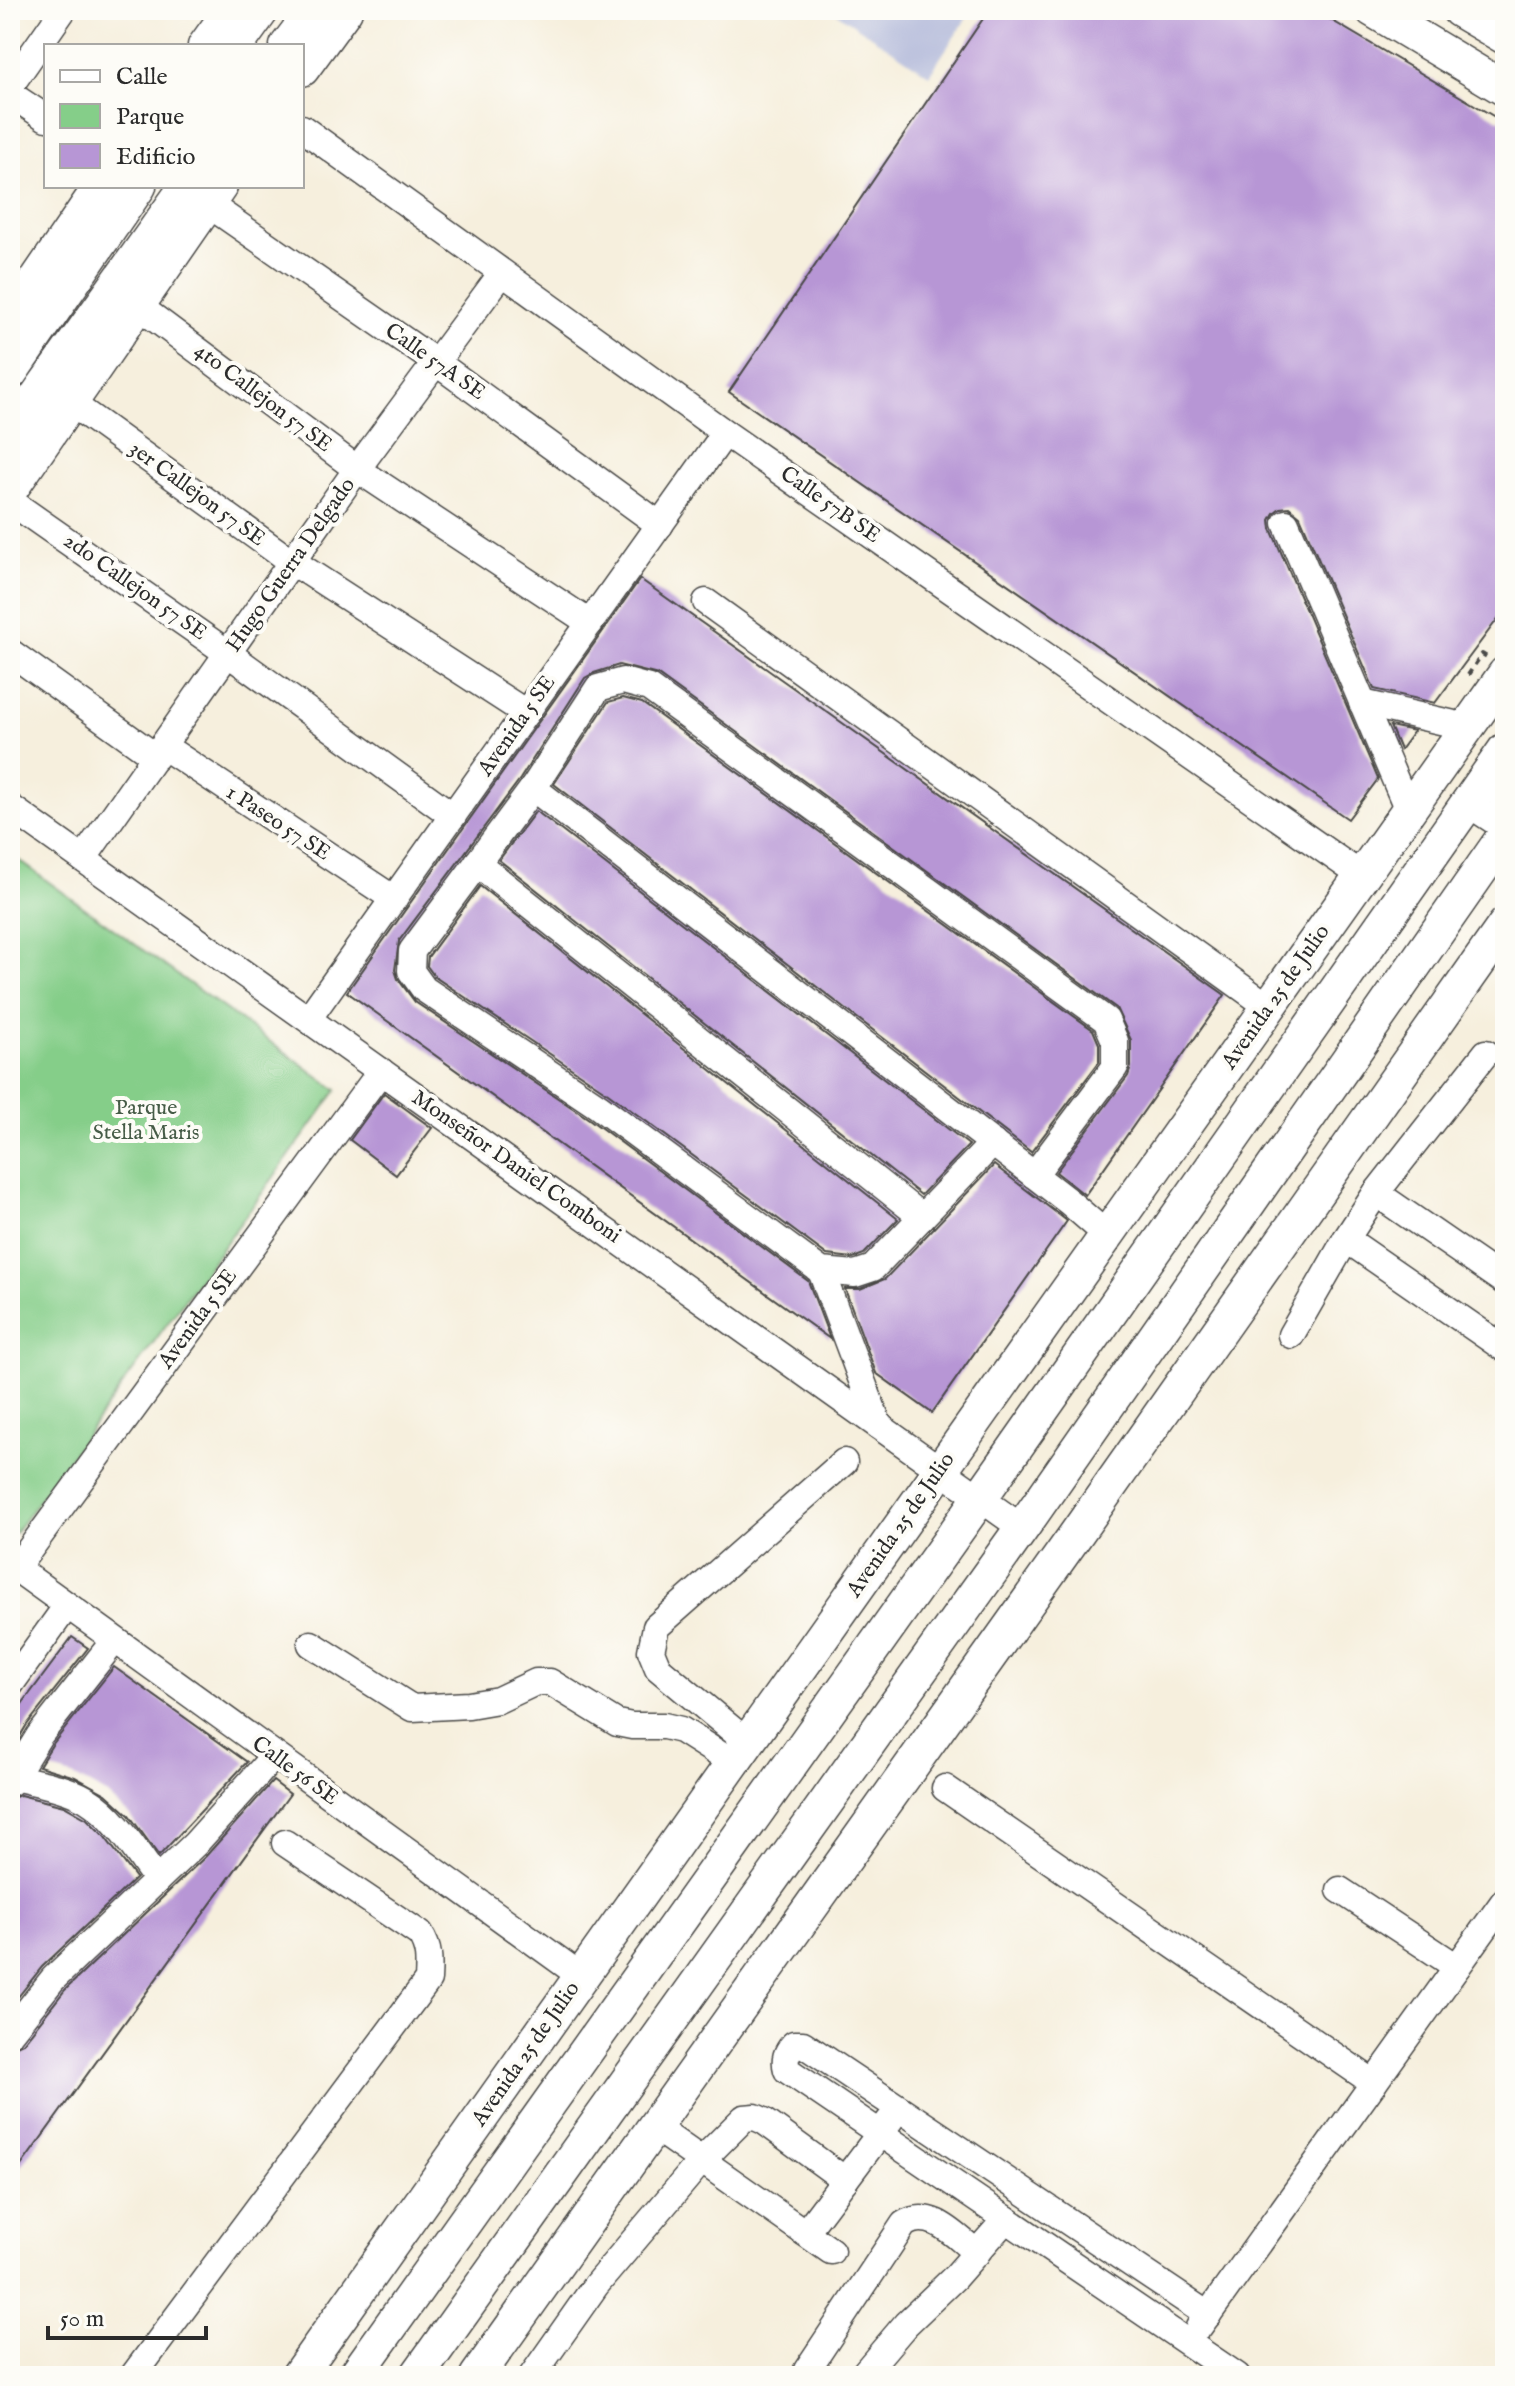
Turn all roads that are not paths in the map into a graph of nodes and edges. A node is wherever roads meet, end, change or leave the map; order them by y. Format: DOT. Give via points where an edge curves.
graph roads {
  1 [pos="63,10"];
  2 [pos="231,10"];
  3 [pos="262,10"];
  4 [pos="314,10"];
  5 [pos="345,10"];
  6 [pos="1373,10"];
  7 [pos="1459,10"];
  8 [pos="1505,37"];
  9 [pos="206,44"];
  10 [pos="237,44"];
  11 [pos="288,44"];
  12 [pos="304,66"];
  13 [pos="10,86"];
  14 [pos="1505,89"];
  15 [pos="10,94"];
  16 [pos="44,117"];
  17 [pos="304,129"];
  18 [pos="100,188"];
  19 [pos="138,188"];
  20 [pos="205,192"];
  21 [pos="502,273"];
  22 [pos="137,305"];
  23 [pos="10,319"];
  24 [pos="437,363"];
  25 [pos="10,373"];
  26 [pos="71,403"];
  27 [pos="725,433"];
  28 [pos="10,434"];
  29 [pos="357,469"];
  30 [pos="10,490"];
  31 [pos="10,501"];
  32 [pos="1286,523"];
  33 [pos="660,525"];
  34 [pos="293,562"];
  35 [pos="706,602"];
  36 [pos="590,623"];
  37 [pos="10,652"];
  38 [pos="229,654"];
  39 [pos="1494,664"];
  40 [pos="1362,703"];
  41 [pos="526,713"];
  42 [pos="1467,727"];
  43 [pos="159,752"];
  44 [pos="1494,779"];
  45 [pos="533,788"];
  46 [pos="10,807"];
  47 [pos="1408,810"];
  48 [pos="453,816"];
  49 [pos="1505,828"];
  50 [pos="1447,832"];
  51 [pos="1505,835"];
  52 [pos="83,859"];
  53 [pos="477,863"];
  54 [pos="1480,871"];
  55 [pos="1362,876"];
  56 [pos="394,899"];
  57 [pos="1505,925"];
  58 [pos="1269,1007"];
  59 [pos="308,1019"];
  60 [pos="1486,1053"];
  61 [pos="381,1071"];
  62 [pos="993,1143"];
  63 [pos="1034,1175"];
  64 [pos="1376,1193"];
  65 [pos="922,1217"];
  66 [pos="1107,1235"];
  67 [pos="1346,1239"];
  68 [pos="821,1271"];
  69 [pos="1505,1282"];
  70 [pos="1291,1335"];
  71 [pos="1504,1346"];
  72 [pos="1107,1406"];
  73 [pos="879,1426"];
  74 [pos="844,1462"];
  75 [pos="940,1470"];
  76 [pos="980,1498"];
  77 [pos="1022,1528"];
  78 [pos="1072,1540"];
  79 [pos="13,1566"];
  80 [pos="66,1607"];
  81 [pos="114,1641"];
  82 [pos="311,1644"];
  83 [pos="10,1685"];
  84 [pos="740,1752"];
  85 [pos="274,1756"];
  86 [pos="12,1780"];
  87 [pos="945,1788"];
  88 [pos="285,1843"];
  89 [pos="157,1880"];
  90 [pos="1340,1890"];
  91 [pos="1505,1900"];
  92 [pos="1457,1967"];
  93 [pos="581,1976"];
  94 [pos="10,2033"];
  95 [pos="1374,2083"];
  96 [pos="900,2108"];
  97 [pos="654,2127"];
  98 [pos="879,2134"];
  99 [pos="701,2161"];
  100 [pos="845,2180"];
  101 [pos="1006,2219"];
  102 [pos="805,2233"];
  103 [pos="831,2251"];
  104 [pos="977,2253"];
  105 [pos="1208,2315"];
  106 [pos="1188,2343"];
  107 [pos="133,2376"];
  108 [pos="298,2376"];
  109 [pos="355,2376"];
  110 [pos="417,2376"];
  111 [pos="477,2376"];
  112 [pos="532,2376"];
  113 [pos="806,2376"];
  114 [pos="862,2376"];
  115 [pos="1237,2376"];
  1 -- 13 [label="street"];
  2 -- 9 [label="main road"];
  3 -- 10 [label="main road"];
  4 -- 11 [label="main road"];
  5 -- 12 [label="main road"];
  6 -- 14 [label="main road"];
  7 -- 8 [label="main road"];
  15 -- 16 [label="street"];
  17 -- 21 [label="street, Calle 57B SE"];
  18 -- 23 [label="main road"];
  19 -- 25 [label="main road"];
  20 -- 22 [label="main road"];
  20 -- 24 [label="street, Calle 57A SE"];
  20 -- 28 [label="main road"];
  21 -- 24 [label="street, Hugo Guerra Delgado"];
  21 -- 27 [label="street, Calle 57B SE"];
  22 -- 26 [label="main road"];
  22 -- 29 [label="street, 4to Callejon 57 SE"];
  24 -- 29 [label="street, Hugo Guerra Delgado"];
  24 -- 33 [label="street, Calle 57A SE"];
  26 -- 30 [label="main road"];
  26 -- 34 [label="street, 3er Callejon 57 SE"];
  27 -- 33 [label="street, Avenida 5 SE"];
  27 -- 55 [label="street, Calle 57B SE"];
  29 -- 34 [label="street, Hugo Guerra Delgado"];
  29 -- 36 [label="street, 4to Callejon 57 SE"];
  31 -- 38 [label="street, 2do Callejon 57 SE"];
  32 -- 40 [label="street"];
  33 -- 36 [label="street, Avenida 5 SE"];
  34 -- 38 [label="street, Hugo Guerra Delgado"];
  34 -- 41 [label="street, 3er Callejon 57 SE"];
  35 -- 58 [label="street"];
  36 -- 41 [label="street, Avenida 5 SE"];
  37 -- 43 [label="street, 1 Paseo 57 SE"];
  38 -- 43 [label="street, Hugo Guerra Delgado"];
  38 -- 48 [label="street, 2do Callejon 57 SE"];
  39 -- 42 [label="main road, Avenida 25 de Julio"];
  40 -- 42 [label="street"];
  40 -- 47 [label="street"];
  41 -- 48 [label="street, Avenida 5 SE"];
  42 -- 47 [label="main road, Avenida 25 de Julio"];
  43 -- 52 [label="street, Hugo Guerra Delgado"];
  43 -- 56 [label="street, 1 Paseo 57 SE"];
  44 -- 49 [label="street"];
  44 -- 50 [label="main road, Avenida 25 de Julio"];
  45 -- 53 [label="street"];
  45 -- 62 [label="street"];
  45 -- 63 [label="street" via="598,688 623,681 649,688 1106,1020 1115,1041 1115,1067"];
  46 -- 52 [label="street, Monseñor Daniel Comboni"];
  47 -- 55 [label="main road, Avenida 25 de Julio"];
  48 -- 56 [label="street, Avenida 5 SE"];
  50 -- 54 [label="main road" via="1477,838 1483,850"];
  50 -- 76 [label="main road, Avenida 25 de Julio"];
  51 -- 54 [label="main road"];
  52 -- 59 [label="street, Monseñor Daniel Comboni"];
  53 -- 65 [label="street"];
  53 -- 68 [label="street" via="412,951 411,971 424,989 598,1106"];
  54 -- 72 [label="main road"];
  55 -- 58 [label="main road, Avenida 25 de Julio"];
  56 -- 59 [label="street, Avenida 5 SE"];
  57 -- 78 [label="main road"];
  58 -- 66 [label="main road, Avenida 25 de Julio"];
  59 -- 61 [label="street, Monseñor Daniel Comboni"];
  60 -- 64 [label="street"];
  61 -- 73 [label="street, Monseñor Daniel Comboni"];
  61 -- 79 [label="street, Avenida 5 SE"];
  62 -- 63 [label="street"];
  62 -- 65 [label="street"];
  63 -- 66 [label="street"];
  64 -- 67 [label="street"];
  64 -- 69 [label="street"];
  65 -- 68 [label="street" via="873,1268 855,1274"];
  66 -- 75 [label="main road, Avenida 25 de Julio"];
  67 -- 70 [label="street"];
  67 -- 71 [label="street"];
  68 -- 73 [label="street"];
  72 -- 77 [label="main road"];
  72 -- 78 [label="main road"];
  73 -- 75 [label="street, Monseñor Daniel Comboni"];
  74 -- 84 [label="street" via="656,1627 651,1651 658,1668"];
  75 -- 76 [label="street, Monseñor Daniel Comboni"];
  75 -- 84 [label="main road, Avenida 25 de Julio"];
  76 -- 77 [label="street, Monseñor Daniel Comboni"];
  76 -- 109 [label="main road, Avenida 25 de Julio"];
  77 -- 110 [label="main road"];
  78 -- 97 [label="main road"];
  79 -- 80 [label="street, Calle 56 SE"];
  80 -- 81 [label="street, Calle 56 SE"];
  80 -- 83 [label="street"];
  81 -- 85 [label="street, Calle 56 SE"];
  81 -- 86 [label="street" via="39,1736"];
  82 -- 84 [label="street" via="412,1708 498,1700 536,1682 550,1682 617,1723 681,1730"];
  84 -- 93 [label="main road, Avenida 25 de Julio"];
  85 -- 89 [label="street"];
  85 -- 93 [label="street, Calle 56 SE"];
  86 -- 89 [label="street" via="56,1787 87,1800 111,1820"];
  87 -- 95 [label="street"];
  88 -- 107 [label="street" via="420,1934 427,1945 428,1980"];
  89 -- 94 [label="street" via="53,1979"];
  90 -- 92 [label="street"];
  91 -- 92 [label="street"];
  92 -- 95 [label="street"];
  93 -- 108 [label="main road, Avenida 25 de Julio"];
  95 -- 105 [label="street"];
  96 -- 98 [label="street"];
  96 -- 98 [label="street" via="803,2044 794,2044 787,2052 787,2070"];
  96 -- 105 [label="street"];
  97 -- 99 [label="street"];
  97 -- 111 [label="main road"];
  98 -- 100 [label="street"];
  98 -- 101 [label="street"];
  99 -- 100 [label="street" via="737,2123 755,2117"];
  99 -- 102 [label="street"];
  99 -- 112 [label="street" via="596,2285"];
  100 -- 102 [label="street"];
  101 -- 104 [label="street"];
  101 -- 106 [label="street"];
  102 -- 103 [label="street"];
  104 -- 113 [label="street" via="936,2221 913,2219 904,2224"];
  104 -- 114 [label="street"];
  105 -- 106 [label="street"];
  106 -- 115 [label="street"];
}
